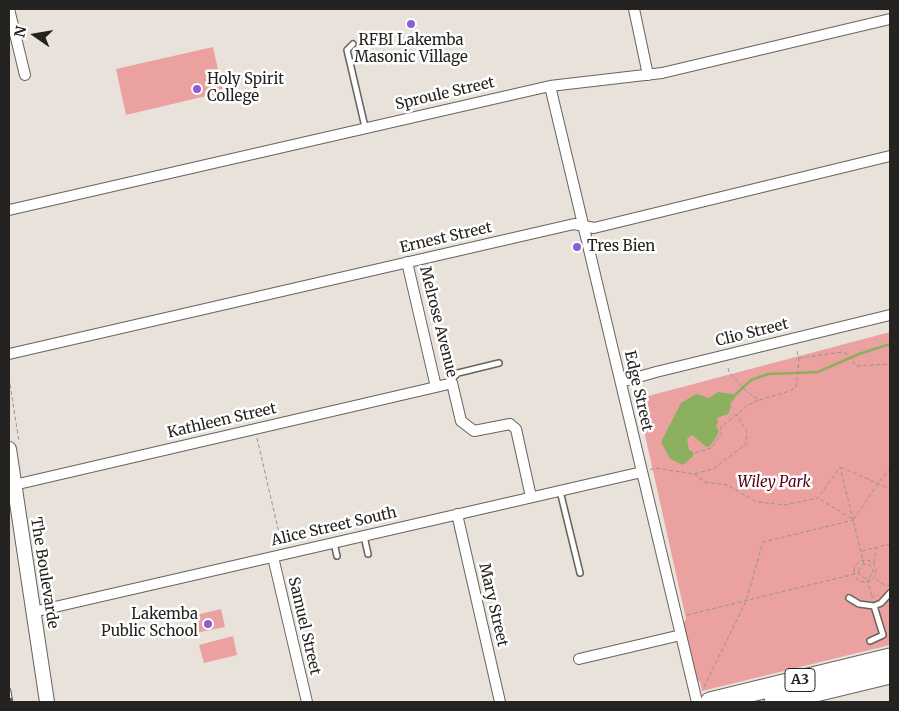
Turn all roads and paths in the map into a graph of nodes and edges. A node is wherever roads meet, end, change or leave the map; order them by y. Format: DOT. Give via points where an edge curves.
graph roads {
  1 [pos="10,9"];
  2 [pos="634,9"];
  3 [pos="890,19"];
  4 [pos="353,44"];
  5 [pos="25,75"];
  6 [pos="648,75"];
  7 [pos="550,86"];
  8 [pos="366,128"];
  9 [pos="890,156"];
  10 [pos="9,210"];
  11 [pos="584,226"];
  12 [pos="408,262"];
  13 [pos="890,315"];
  14 [pos="797,351"];
  15 [pos="9,354"];
  16 [pos="799,358"];
  17 [pos="499,363"];
  18 [pos="890,364"];
  19 [pos="728,368"];
  20 [pos="621,382"];
  21 [pos="452,383"];
  22 [pos="436,387"];
  23 [pos="759,400"];
  24 [pos="736,414"];
  25 [pos="255,429"];
  26 [pos="9,449"];
  27 [pos="695,453"];
  28 [pos="840,467"];
  29 [pos="890,469"];
  30 [pos="642,472"];
  31 [pos="694,474"];
  32 [pos="878,483"];
  33 [pos="14,484"];
  34 [pos="890,489"];
  35 [pos="560,491"];
  36 [pos="531,497"];
  37 [pos="818,498"];
  38 [pos="457,514"];
  39 [pos="854,520"];
  40 [pos="363,536"];
  41 [pos="334,542"];
  42 [pos="890,544"];
  43 [pos="876,547"];
  44 [pos="861,551"];
  45 [pos="284,554"];
  46 [pos="368,554"];
  47 [pos="337,556"];
  48 [pos="273,557"];
  49 [pos="863,560"];
  50 [pos="874,563"];
  51 [pos="864,564"];
  52 [pos="876,568"];
  53 [pos="879,568"];
  54 [pos="872,569"];
  55 [pos="580,573"];
  56 [pos="859,573"];
  57 [pos="854,574"];
  58 [pos="867,578"];
  59 [pos="875,578"];
  60 [pos="868,582"];
  61 [pos="890,584"];
  62 [pos="890,593"];
  63 [pos="876,596"];
  64 [pos="849,598"];
  65 [pos="746,601"];
  66 [pos="874,606"];
  67 [pos="34,612"];
  68 [pos="677,618"];
  69 [pos="681,635"];
  70 [pos="870,641"];
  71 [pos="890,658"];
  72 [pos="579,659"];
  73 [pos="890,674"];
  74 [pos="707,694"];
  75 [pos="47,702"];
  76 [pos="307,702"];
  77 [pos="500,702"];
  78 [pos="697,702"];
  79 [pos="774,702"];
  1 -- 5 [label="street"];
  2 -- 6 [label="street"];
  3 -- 6 [label="street, Sproule Street"];
  4 -- 8 [label="lane" via="347,50"];
  6 -- 7 [label="street, Sproule Street"];
  7 -- 8 [label="street, Sproule Street"];
  7 -- 11 [label="street, Edge Street"];
  8 -- 10 [label="street, Sproule Street"];
  9 -- 11 [label="street, Ernest Street" via="594,228"];
  11 -- 12 [label="street, Ernest Street" via="574,224"];
  11 -- 20 [label="street, Edge Street"];
  12 -- 15 [label="street, Ernest Street"];
  12 -- 22 [label="street, Melrose Avenue"];
  13 -- 20 [label="street, Clio Street"];
  14 -- 16 [label="path"];
  16 -- 18 [label="path" via="843,352 856,366"];
  16 -- 23 [label="path" via="796,387"];
  17 -- 21 [label="lane" via="458,374"];
  19 -- 23 [label="path" via="745,390"];
  20 -- 30 [label="street, Edge Street"];
  21 -- 22 [label="street, Melrose Avenue"];
  21 -- 36 [label="street, Melrose Avenue" via="461,421 474,431 510,424 516,429"];
  22 -- 25 [label="street, Kathleen Street"];
  23 -- 24 [label="path"];
  24 -- 27 [label="path" via="720,428 722,433 711,448"];
  24 -- 31 [label="path" via="746,432 746,444 713,469"];
  25 -- 33 [label="street, Kathleen Street"];
  25 -- 45 [label="path"];
  26 -- 33 [label="street, The Boulevarde"];
  28 -- 32 [label="path"];
  28 -- 37 [label="path"];
  28 -- 39 [label="path"];
  29 -- 32 [label="path"];
  30 -- 31 [label="path" via="656,468"];
  30 -- 35 [label="street, Alice Street South"];
  30 -- 68 [label="street, Edge Street"];
  31 -- 37 [label="path" via="705,482 727,485 757,502 785,505"];
  32 -- 34 [label="path"];
  32 -- 39 [label="path"];
  33 -- 67 [label="street, The Boulevarde"];
  35 -- 36 [label="street, Alice Street South"];
  35 -- 55 [label="lane"];
  36 -- 38 [label="street, Alice Street South"];
  37 -- 39 [label="path"];
  38 -- 40 [label="street, Alice Street South"];
  38 -- 77 [label="street, Mary Street"];
  39 -- 44 [label="path"];
  39 -- 65 [label="path" via="763,542"];
  40 -- 41 [label="street, Alice Street South"];
  40 -- 46 [label="lane"];
  41 -- 45 [label="street, Alice Street South"];
  41 -- 47 [label="lane"];
  42 -- 43 [label="path"];
  43 -- 44 [label="path"];
  43 -- 50 [label="path"];
  44 -- 49 [label="path"];
  45 -- 48 [label="street, Alice Street South"];
  48 -- 67 [label="street, Alice Street South"];
  48 -- 76 [label="street, Samuel Street"];
  49 -- 50 [label="path"];
  49 -- 51 [label="path"];
  49 -- 57 [label="path" via="856,564"];
  50 -- 52 [label="path"];
  51 -- 54 [label="path"];
  51 -- 56 [label="path"];
  52 -- 53 [label="path"];
  52 -- 54 [label="path"];
  52 -- 59 [label="path"];
  54 -- 58 [label="path" via="872,575"];
  56 -- 57 [label="path"];
  56 -- 58 [label="path"];
  57 -- 60 [label="path" via="859,580"];
  57 -- 65 [label="path"];
  58 -- 60 [label="path"];
  59 -- 60 [label="path"];
  59 -- 61 [label="path" via="886,586"];
  60 -- 63 [label="path" via="871,598"];
  62 -- 66 [label="lane"];
  64 -- 66 [label="lane"];
  65 -- 68 [label="path"];
  65 -- 74 [label="path"];
  66 -- 70 [label="lane" via="883,635"];
  67 -- 75 [label="street, The Boulevarde"];
  68 -- 69 [label="street, Edge Street"];
  69 -- 72 [label="street"];
  69 -- 78 [label="street, Edge Street"];
  71 -- 74 [label="highway, A3"];
  73 -- 79 [label="highway, A3"];
}
